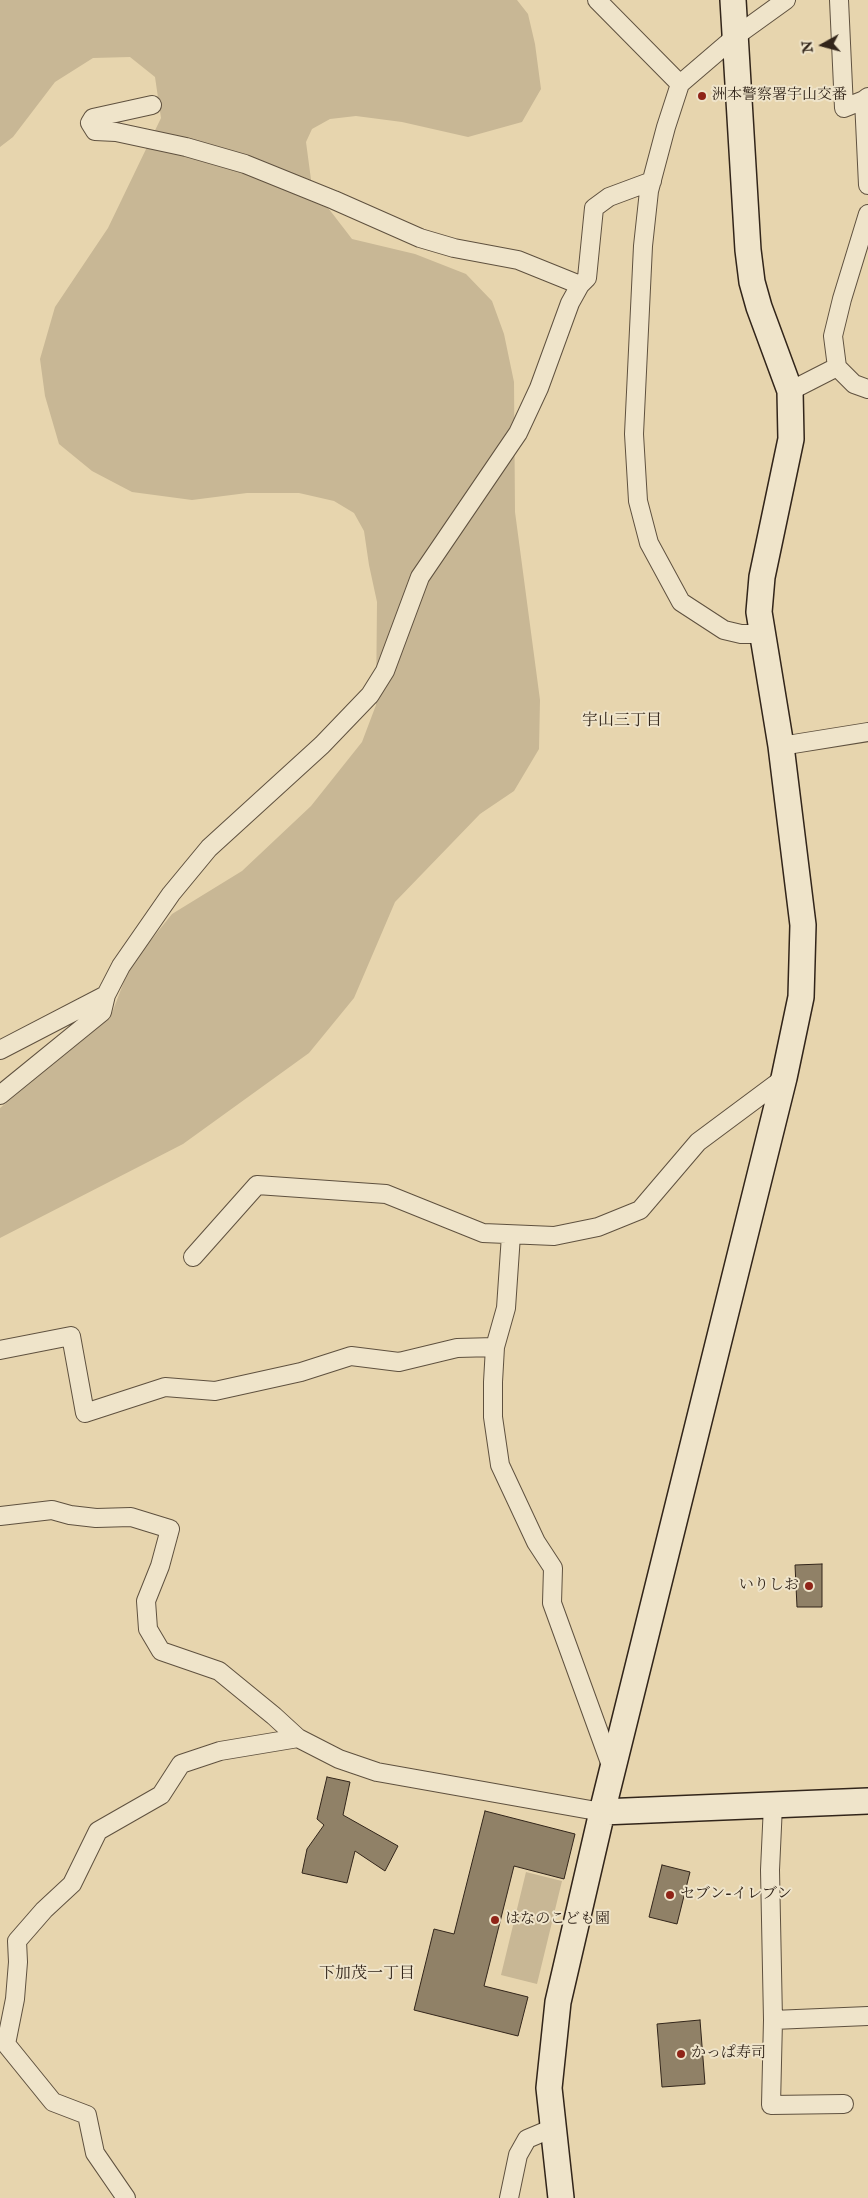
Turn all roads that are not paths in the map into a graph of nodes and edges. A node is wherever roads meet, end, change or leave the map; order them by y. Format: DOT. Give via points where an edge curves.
graph roads {
  1 [pos="597,0"];
  2 [pos="732,0"];
  3 [pos="786,0"];
  4 [pos="839,0"];
  5 [pos="736,36"];
  6 [pos="680,84"];
  7 [pos="866,99"];
  8 [pos="152,106"];
  9 [pos="652,182"];
  10 [pos="868,185"];
  11 [pos="868,214"];
  12 [pos="580,285"];
  13 [pos="837,367"];
  14 [pos="868,389"];
  15 [pos="790,391"];
  16 [pos="762,634"];
  17 [pos="868,732"];
  18 [pos="781,746"];
  19 [pos="106,995"];
  20 [pos="0,1050"];
  21 [pos="784,1078"];
  22 [pos="0,1096"];
  23 [pos="511,1235"];
  24 [pos="192,1257"];
  25 [pos="495,1346"];
  26 [pos="0,1350"];
  27 [pos="0,1516"];
  28 [pos="298,1738"];
  29 [pos="613,1771"];
  30 [pos="868,1801"];
  31 [pos="773,1805"];
  32 [pos="602,1812"];
  33 [pos="868,2016"];
  34 [pos="773,2020"];
  35 [pos="844,2104"];
  36 [pos="553,2128"];
  37 [pos="126,2198"];
  38 [pos="510,2198"];
  39 [pos="561,2198"];
  1 -- 6 [label="street"];
  2 -- 5 [label="street"];
  3 -- 5 [label="street"];
  4 -- 7 [label="street" via="844,108"];
  5 -- 6 [label="street"];
  5 -- 15 [label="street" via="752,282"];
  6 -- 9 [label="street"];
  7 -- 10 [label="street"];
  8 -- 12 [label="street" via="93,118 90,123 95,131 116,132 186,147 245,164 420,238 518,260"];
  9 -- 12 [label="street" via="608,197 594,208 587,278"];
  9 -- 16 [label="street" via="643,246 634,424 638,501 649,543 681,602 724,630"];
  11 -- 13 [label="street" via="833,336"];
  12 -- 19 [label="street" via="518,433 420,577 385,672 370,695 322,745 210,848 171,894 121,966"];
  13 -- 14 [label="street" via="854,384"];
  13 -- 15 [label="street"];
  15 -- 16 [label="street" via="791,439 762,577 759,612"];
  16 -- 18 [label="street"];
  17 -- 18 [label="street"];
  18 -- 21 [label="street" via="803,925 800,997"];
  19 -- 20 [label="street"];
  19 -- 22 [label="street" via="102,1012"];
  21 -- 23 [label="street" via="698,1142 640,1210 598,1227 554,1236"];
  21 -- 29 [label="street"];
  23 -- 24 [label="street" via="484,1233 386,1194 257,1185"];
  23 -- 25 [label="street" via="506,1308"];
  25 -- 26 [label="street" via="457,1348 398,1362 351,1356 301,1372 215,1391 165,1387 85,1413 72,1336"];
  25 -- 29 [label="street" via="493,1417 500,1465 536,1542 553,1568 552,1603"];
  27 -- 28 [label="street" via="52,1510 96,1518 131,1517 170,1530 146,1601 148,1628 161,1651 219,1671"];
  28 -- 32 [label="street" via="339,1759 378,1772"];
  28 -- 37 [label="street" via="220,1751 180,1764 161,1795 98,1831 72,1884 17,1940 15,2000 6,2044 53,2102 87,2115 94,2152"];
  29 -- 32 [label="street"];
  30 -- 31 [label="street"];
  31 -- 32 [label="street"];
  31 -- 34 [label="street" via="770,1870"];
  32 -- 36 [label="street" via="558,2002 549,2088"];
  33 -- 34 [label="street"];
  34 -- 35 [label="street" via="771,2105"];
  36 -- 38 [label="street" via="527,2139 518,2155"];
  36 -- 39 [label="street"];
}
